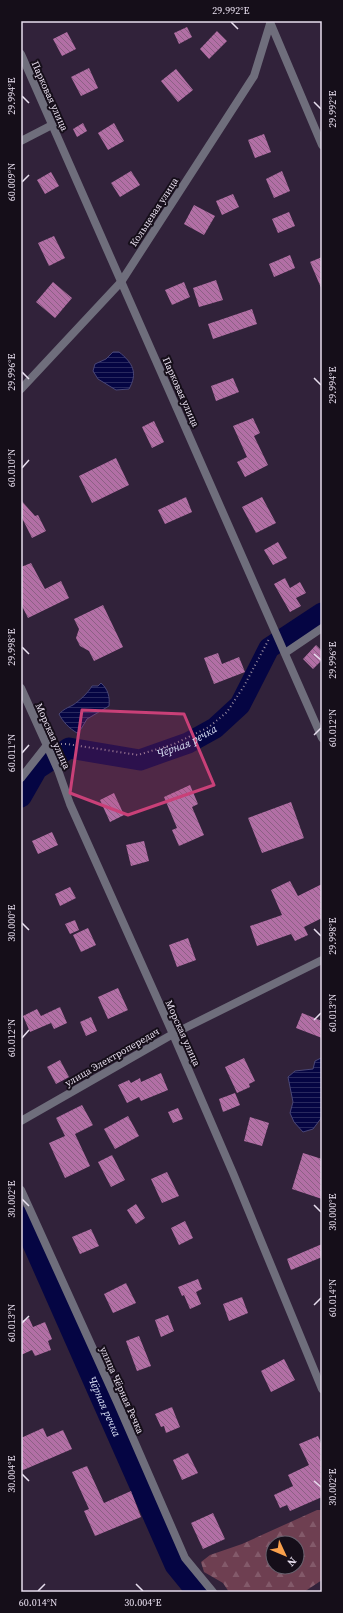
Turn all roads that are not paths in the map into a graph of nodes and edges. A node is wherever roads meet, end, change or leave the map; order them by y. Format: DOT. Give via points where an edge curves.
graph roads {
  1 [pos="270,22"];
  2 [pos="21,54"];
  3 [pos="52,125"];
  4 [pos="21,141"];
  5 [pos="322,145"];
  6 [pos="121,282"];
  7 [pos="21,389"];
  8 [pos="322,628"];
  9 [pos="284,651"];
  10 [pos="21,688"];
  11 [pos="322,738"];
  12 [pos="48,747"];
  13 [pos="21,778"];
  14 [pos="322,960"];
  15 [pos="173,1034"];
  16 [pos="21,1121"];
  17 [pos="21,1190"];
  18 [pos="322,1389"];
  19 [pos="213,1592"];
  1 -- 5 [label="street"];
  1 -- 6 [label="street, Кольцевая улица" via="254,76"];
  2 -- 3 [label="street, Парковая улица"];
  3 -- 4 [label="street"];
  3 -- 6 [label="street, Парковая улица"];
  6 -- 7 [label="street, Кольцевая улица"];
  6 -- 9 [label="street, Парковая улица"];
  8 -- 9 [label="street"];
  9 -- 11 [label="street, Парковая улица"];
  10 -- 12 [label="street, Морская улица"];
  12 -- 13 [label="street"];
  12 -- 15 [label="street, Морская улица" via="70,804"];
  14 -- 15 [label="street, улица Электропередач"];
  15 -- 16 [label="street, улица Электропередач"];
  15 -- 18 [label="street, Морская улица"];
  17 -- 19 [label="street, улица Чёрная Речка" via="185,1558"];
}
